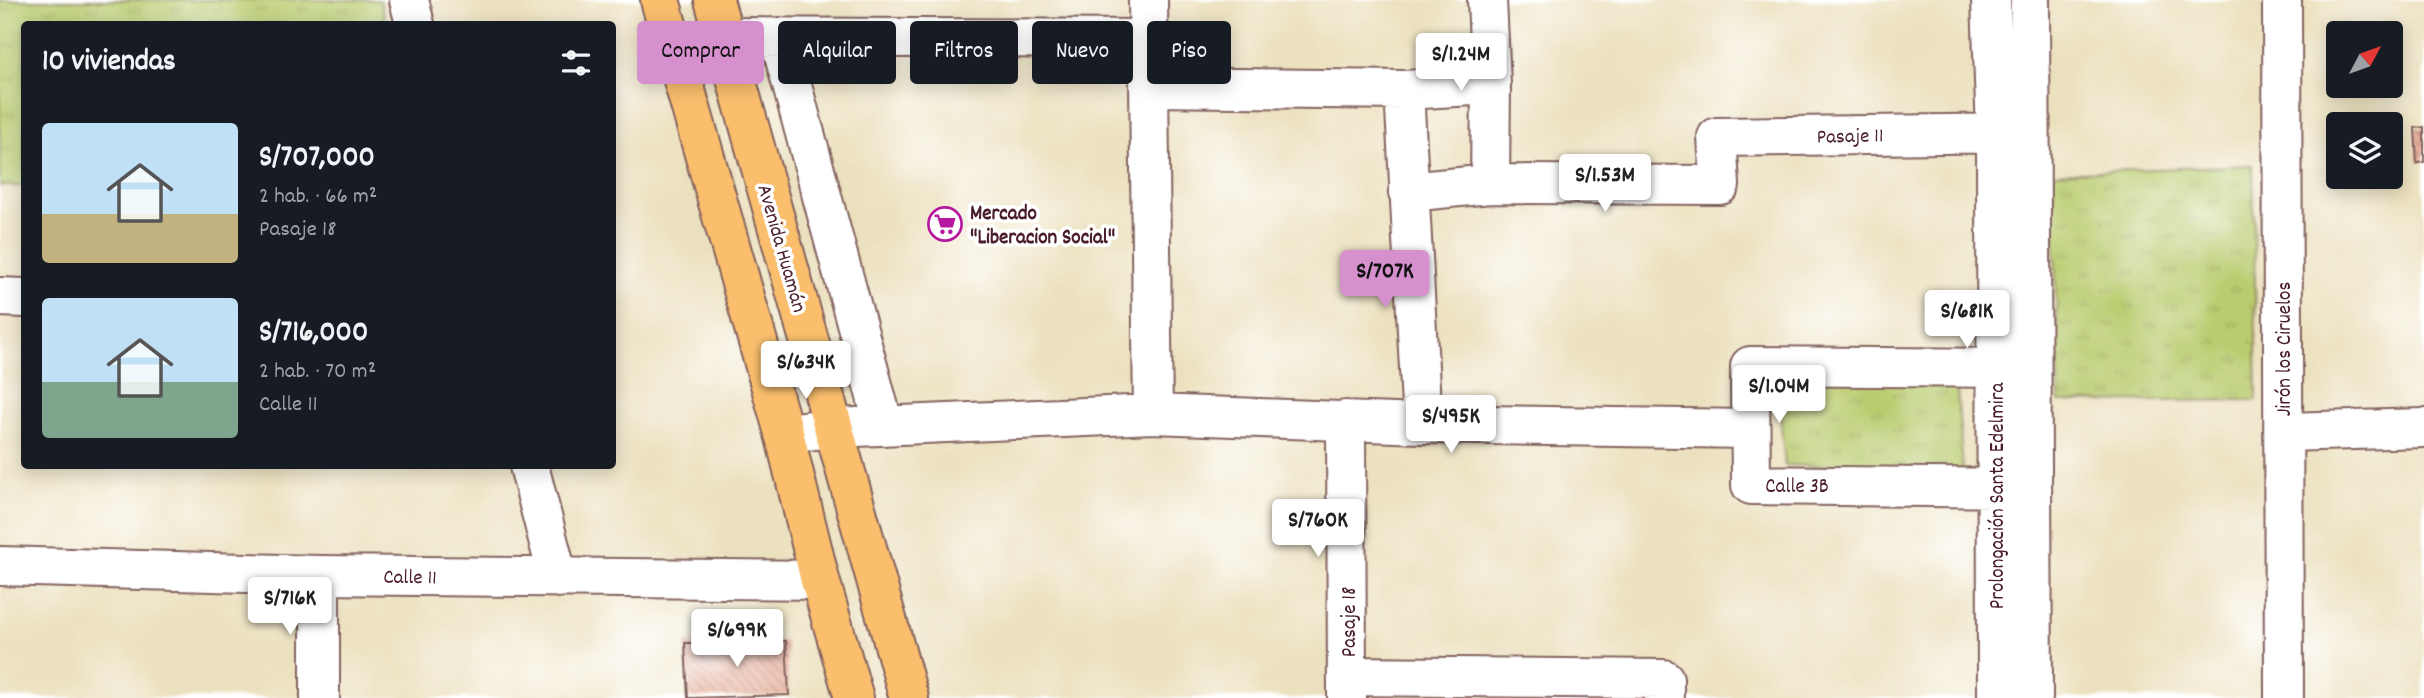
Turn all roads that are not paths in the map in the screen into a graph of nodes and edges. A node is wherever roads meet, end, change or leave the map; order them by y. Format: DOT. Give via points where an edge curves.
graph roads {
  1 [pos="409,0"];
  2 [pos="660,0"];
  3 [pos="714,0"];
  4 [pos="1148,0"];
  5 [pos="1487,0"];
  6 [pos="1991,0"];
  7 [pos="2030,0"];
  8 [pos="2282,0"];
  9 [pos="414,21"];
  10 [pos="719,21"];
  11 [pos="1147,21"];
  12 [pos="896,38"];
  13 [pos="1147,39"];
  14 [pos="736,84"];
  15 [pos="792,84"];
  16 [pos="1149,84"];
  17 [pos="1491,85"];
  18 [pos="1149,87"];
  19 [pos="1404,90"];
  20 [pos="2013,133"];
  21 [pos="1490,184"];
  22 [pos="1408,192"];
  23 [pos="0,297"];
  24 [pos="21,298"];
  25 [pos="2013,368"];
  26 [pos="1153,414"];
  27 [pos="1346,421"];
  28 [pos="1422,424"];
  29 [pos="884,426"];
  30 [pos="834,428"];
  31 [pos="2424,428"];
  32 [pos="1750,429"];
  33 [pos="2284,432"];
  34 [pos="784,433"];
  35 [pos="530,469"];
  36 [pos="2013,487"];
  37 [pos="0,566"];
  38 [pos="320,575"];
  39 [pos="558,578"];
  40 [pos="820,580"];
  41 [pos="1348,687"];
  42 [pos="320,698"];
  43 [pos="855,698"];
  44 [pos="909,698"];
  45 [pos="1664,698"];
  46 [pos="1997,698"];
  47 [pos="2033,698"];
  48 [pos="2284,698"];
  1 -- 9 [label="street"];
  2 -- 34 [label="main road"];
  3 -- 10 [label="main road, Avenida Huamán"];
  4 -- 11 [label="street"];
  5 -- 17 [label="street"];
  6 -- 20 [label="street, Prolongación Santa Edelmira"];
  7 -- 20 [label="street, Prolongación Santa Edelmira"];
  8 -- 33 [label="street, Jirón los Ciruelos"];
  12 -- 13 [label="street"];
  14 -- 30 [label="main road, Avenida Huamán"];
  15 -- 29 [label="street"];
  16 -- 18 [label="street"];
  17 -- 19 [label="street"];
  17 -- 21 [label="street"];
  18 -- 19 [label="street"];
  18 -- 26 [label="street"];
  19 -- 22 [label="street"];
  20 -- 21 [label="street, Pasaje 11" via="1717,137 1720,185"];
  20 -- 25 [label="street, Prolongación Santa Edelmira"];
  21 -- 22 [label="street"];
  22 -- 28 [label="street"];
  23 -- 24 [label="street"];
  25 -- 32 [label="street, Calle 3B" via="1751,366"];
  25 -- 36 [label="street, Prolongación Santa Edelmira"];
  26 -- 27 [label="street"];
  26 -- 29 [label="street"];
  27 -- 28 [label="street"];
  27 -- 41 [label="street, Pasaje 18"];
  28 -- 32 [label="street"];
  29 -- 30 [label="street"];
  30 -- 34 [label="street"];
  30 -- 44 [label="main road, Avenida Huamán"];
  31 -- 33 [label="street"];
  32 -- 36 [label="street, Calle 3B" via="1751,485"];
  33 -- 48 [label="street, Jirón los Ciruelos"];
  34 -- 40 [label="main road"];
  35 -- 39 [label="street"];
  36 -- 46 [label="street, Prolongación Santa Edelmira"];
  36 -- 47 [label="street, Prolongación Santa Edelmira"];
  37 -- 38 [label="street, Calle 11"];
  38 -- 39 [label="street, Calle 11"];
  38 -- 42 [label="street"];
  39 -- 40 [label="street, Calle 11"];
  40 -- 43 [label="main road"];
  41 -- 45 [label="street" via="1664,679"];
}
